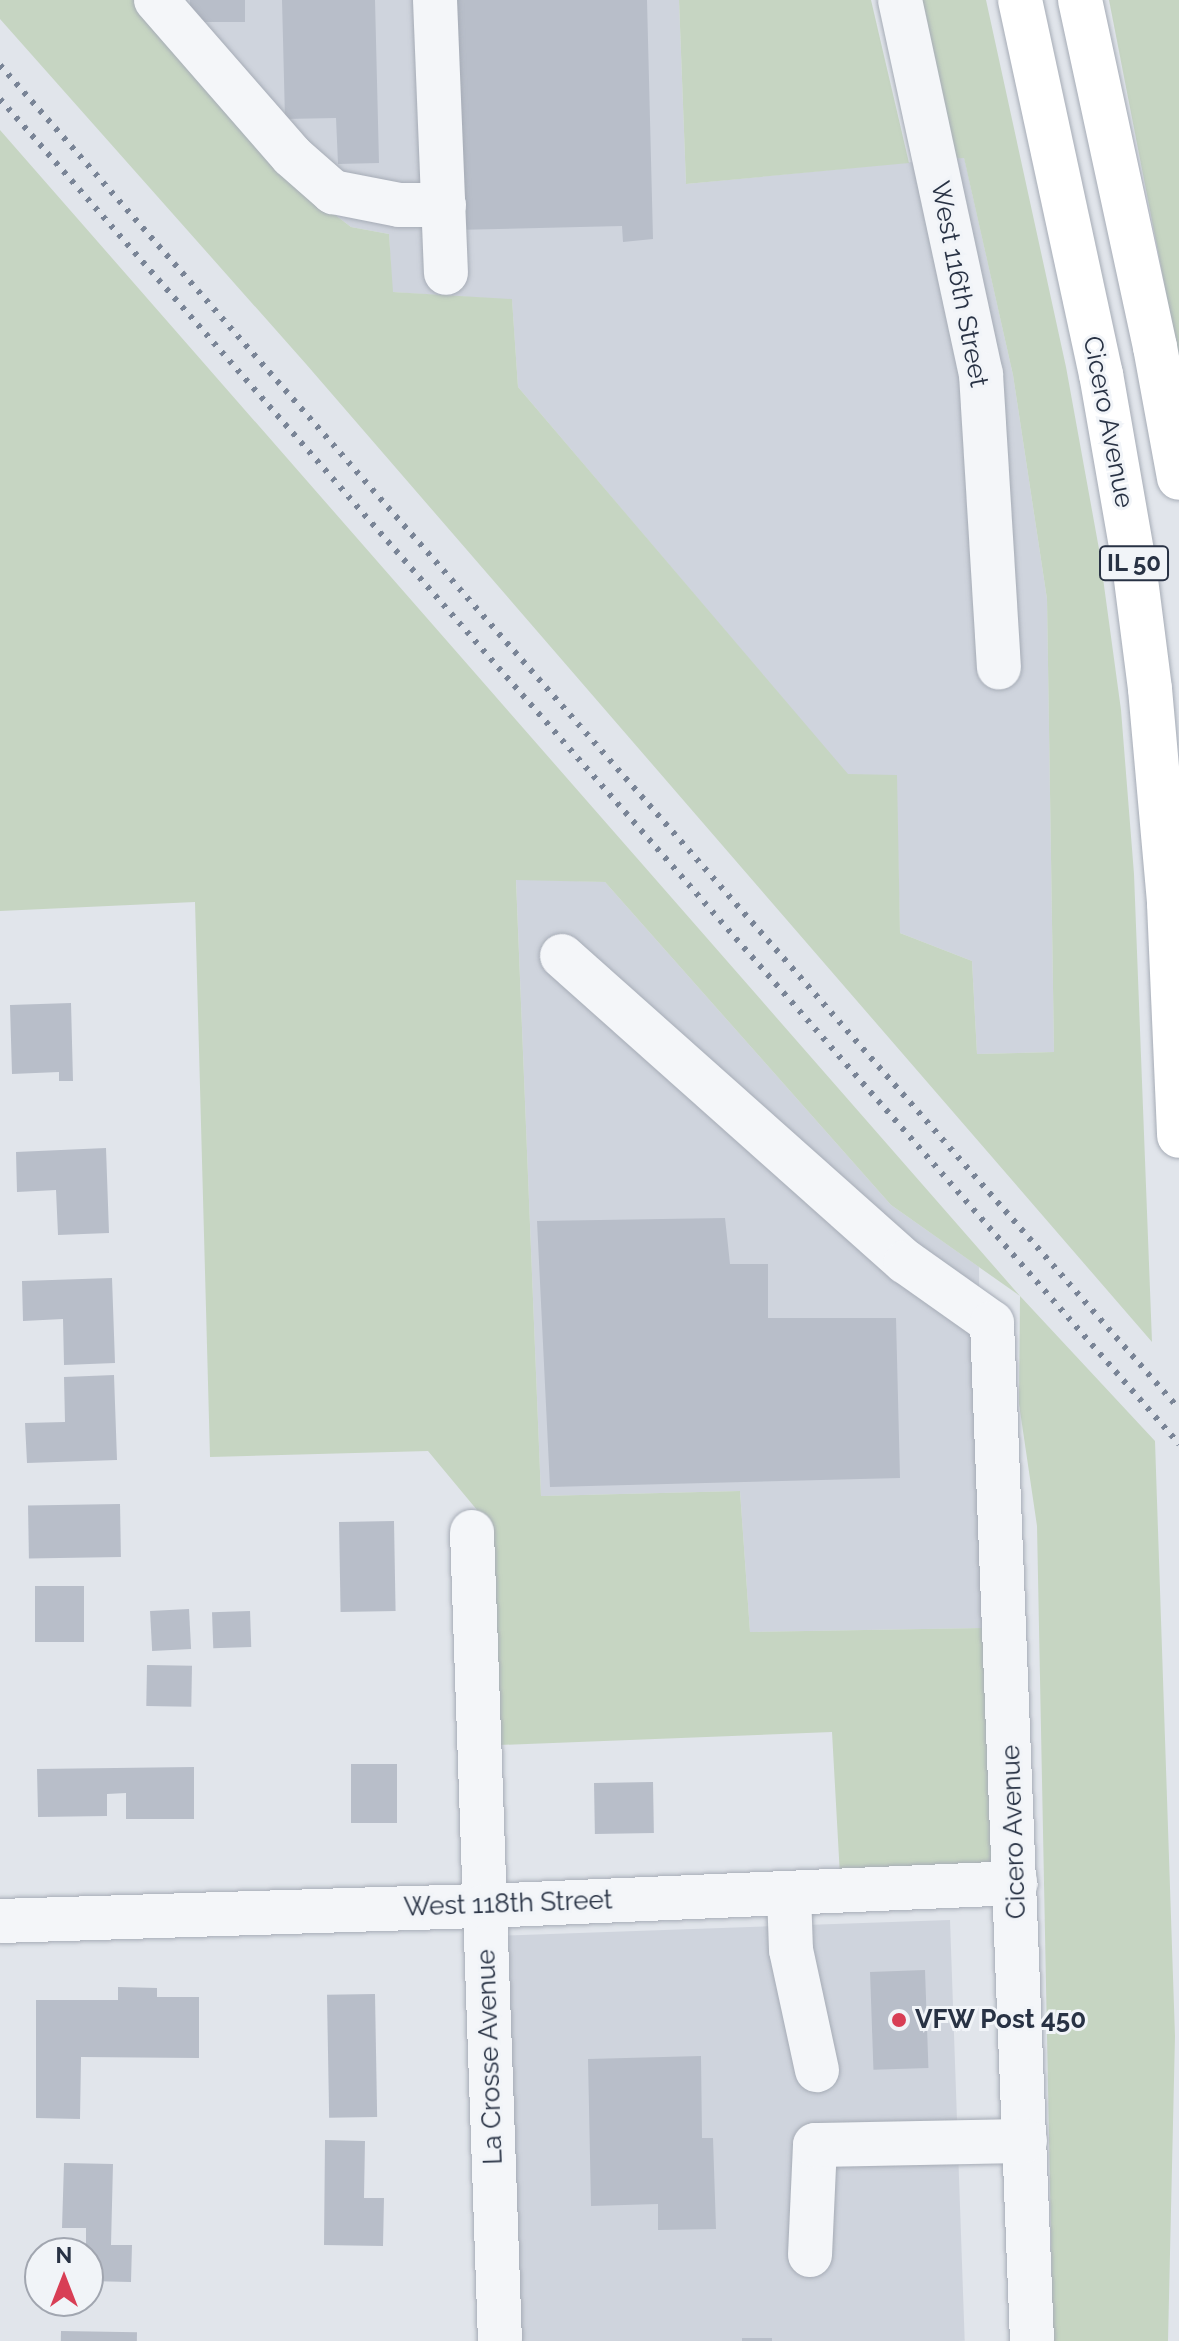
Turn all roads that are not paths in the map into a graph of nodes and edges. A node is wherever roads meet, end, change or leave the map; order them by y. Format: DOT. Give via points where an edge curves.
graph roads {
  1 [pos="156,0"];
  2 [pos="435,0"];
  3 [pos="900,0"];
  4 [pos="1020,0"];
  5 [pos="1080,0"];
  6 [pos="444,205"];
  7 [pos="446,273"];
  8 [pos="1179,478"];
  9 [pos="999,667"];
  10 [pos="562,956"];
  11 [pos="1179,1136"];
  12 [pos="472,1532"];
  13 [pos="1016,1883"];
  14 [pos="789,1893"];
  15 [pos="485,1906"];
  16 [pos="0,1921"];
  17 [pos="817,2070"];
  18 [pos="1025,2141"];
  19 [pos="810,2255"];
  20 [pos="500,2341"];
  21 [pos="1032,2341"];
  1 -- 6 [label="street" via="292,156 333,192 399,205"];
  2 -- 6 [label="street"];
  3 -- 9 [label="street, West 116th Street" via="981,374"];
  4 -- 11 [label="main road, Cicero Avenue / IL 50" via="1101,374 1134,564 1169,904"];
  5 -- 8 [label="main road"];
  6 -- 7 [label="street"];
  10 -- 13 [label="street, Cicero Avenue" via="906,1262 992,1323"];
  12 -- 15 [label="street, La Crosse Avenue"];
  13 -- 14 [label="street, West 118th Street"];
  13 -- 18 [label="street, Cicero Avenue"];
  14 -- 15 [label="street, West 118th Street"];
  14 -- 17 [label="street" via="791,1950"];
  15 -- 16 [label="street, West 118th Street"];
  15 -- 20 [label="street, La Crosse Avenue"];
  18 -- 19 [label="street" via="815,2145"];
  18 -- 21 [label="street, Cicero Avenue"];
}
